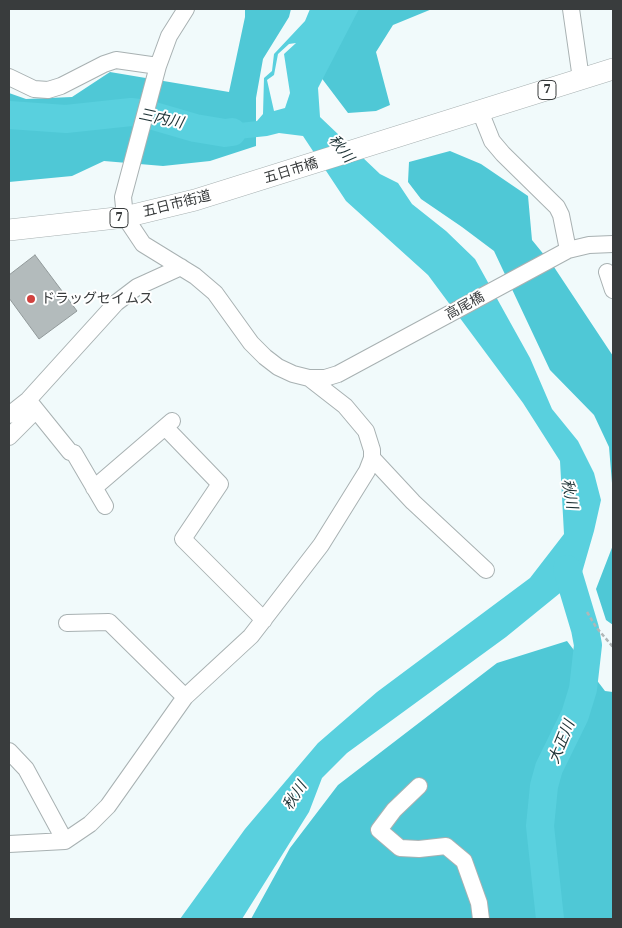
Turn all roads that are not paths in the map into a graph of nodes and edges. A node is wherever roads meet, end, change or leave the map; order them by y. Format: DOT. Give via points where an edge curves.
graph roads {
  1 [pos="186,9"];
  2 [pos="571,9"];
  3 [pos="613,69"];
  4 [pos="156,72"];
  5 [pos="9,77"];
  6 [pos="581,79"];
  7 [pos="480,111"];
  8 [pos="226,191"];
  9 [pos="125,217"];
  10 [pos="9,230"];
  11 [pos="613,244"];
  12 [pos="568,250"];
  13 [pos="181,267"];
  14 [pos="607,272"];
  15 [pos="613,290"];
  16 [pos="309,378"];
  17 [pos="32,405"];
  18 [pos="9,415"];
  19 [pos="9,437"];
  20 [pos="372,458"];
  21 [pos="94,488"];
  22 [pos="105,506"];
  23 [pos="486,570"];
  24 [pos="264,620"];
  25 [pos="67,623"];
  26 [pos="185,697"];
  27 [pos="9,751"];
  28 [pos="418,786"];
  29 [pos="65,841"];
  30 [pos="9,844"];
  31 [pos="481,919"];
  1 -- 4 [label="street" via="169,36"];
  2 -- 6 [label="street"];
  3 -- 6 [label="main road, 7"];
  4 -- 5 [label="street" via="116,60 48,90 34,89"];
  4 -- 9 [label="street" via="123,197"];
  6 -- 7 [label="main road, 7"];
  7 -- 8 [label="main road, 五日市橋 / 7"];
  7 -- 12 [label="street" via="492,141 502,154 557,207"];
  8 -- 9 [label="main road, 五日市街道 / 7"];
  9 -- 10 [label="main road, 五日市街道 / 7"];
  9 -- 13 [label="street" via="143,244"];
  11 -- 12 [label="street, 高尾橋" via="589,244"];
  12 -- 16 [label="street, 高尾橋" via="338,374"];
  13 -- 16 [label="street" via="215,293 251,343 266,358 286,371"];
  13 -- 17 [label="street" via="137,287 116,303"];
  14 -- 15 [label="street"];
  16 -- 20 [label="street" via="344,406 366,431"];
  17 -- 18 [label="street"];
  17 -- 19 [label="street"];
  17 -- 21 [label="street" via="74,453"];
  20 -- 23 [label="street" via="413,502"];
  20 -- 24 [label="street" via="368,471 321,545"];
  21 -- 22 [label="street"];
  21 -- 24 [label="street" via="168,423 220,484 182,539"];
  24 -- 26 [label="street" via="252,636"];
  25 -- 26 [label="street" via="109,622"];
  26 -- 29 [label="street" via="108,806 90,824"];
  27 -- 29 [label="street" via="26,769"];
  28 -- 31 [label="street" via="379,830 400,848 446,846 464,861 479,903"];
  29 -- 30 [label="street"];
}
